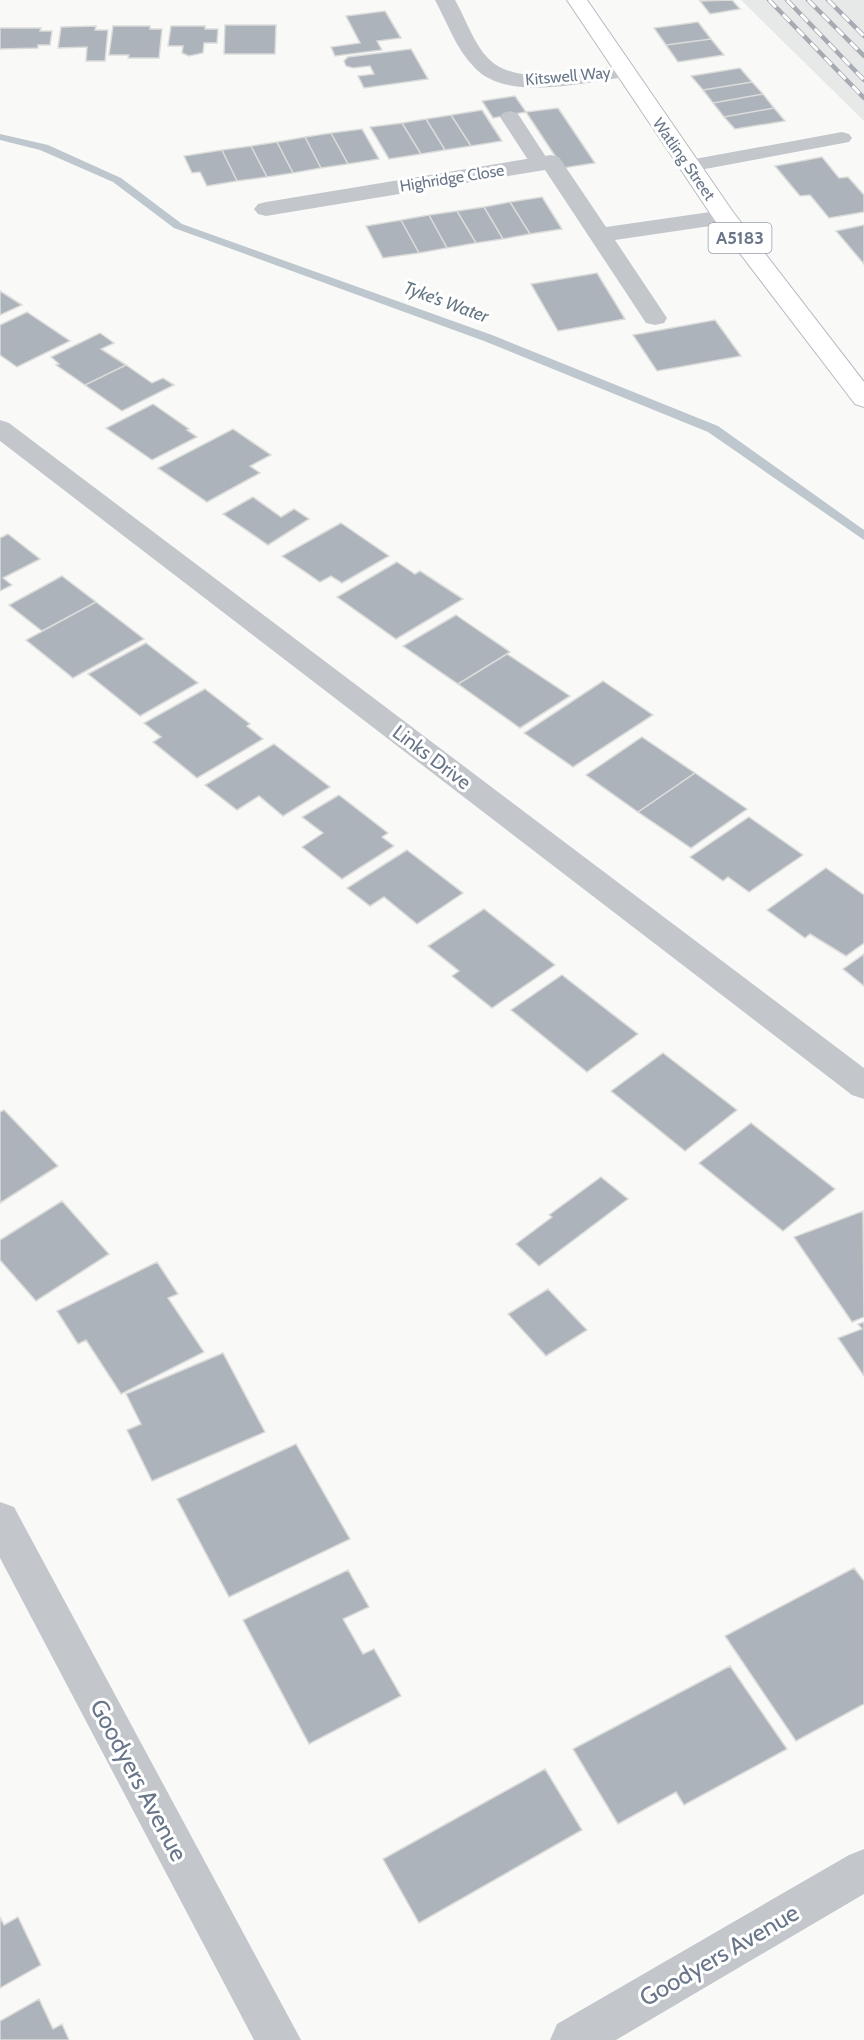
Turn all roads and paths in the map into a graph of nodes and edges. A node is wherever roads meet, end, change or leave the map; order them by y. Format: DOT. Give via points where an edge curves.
graph roads {
  1 [pos="445,0"];
  2 [pos="577,0"];
  3 [pos="624,71"];
  4 [pos="510,117"];
  5 [pos="842,138"];
  6 [pos="540,163"];
  7 [pos="689,166"];
  8 [pos="266,209"];
  9 [pos="724,216"];
  10 [pos="599,235"];
  11 [pos="655,318"];
  12 [pos="864,399"];
  13 [pos="0,428"];
  14 [pos="864,1086"];
  15 [pos="0,1520"];
  16 [pos="864,1870"];
  17 [pos="278,2040"];
  18 [pos="573,2040"];
  1 -- 3 [label="street, Kitswell Way" via="482,65 505,77 536,82"];
  2 -- 3 [label="main road, Watling Street / A5183"];
  3 -- 7 [label="main road, Watling Street / A5183"];
  4 -- 6 [label="lane"];
  5 -- 7 [label="lane"];
  6 -- 8 [label="street, Highridge Close"];
  6 -- 10 [label="street" via="551,162"];
  7 -- 9 [label="main road, Watling Street / A5183"];
  9 -- 10 [label="street"];
  9 -- 12 [label="main road, Watling Street / A5183"];
  10 -- 11 [label="street"];
  13 -- 14 [label="street, Links Drive"];
  15 -- 17 [label="street, Goodyers Avenue"];
  16 -- 18 [label="street, Goodyers Avenue"];
}
